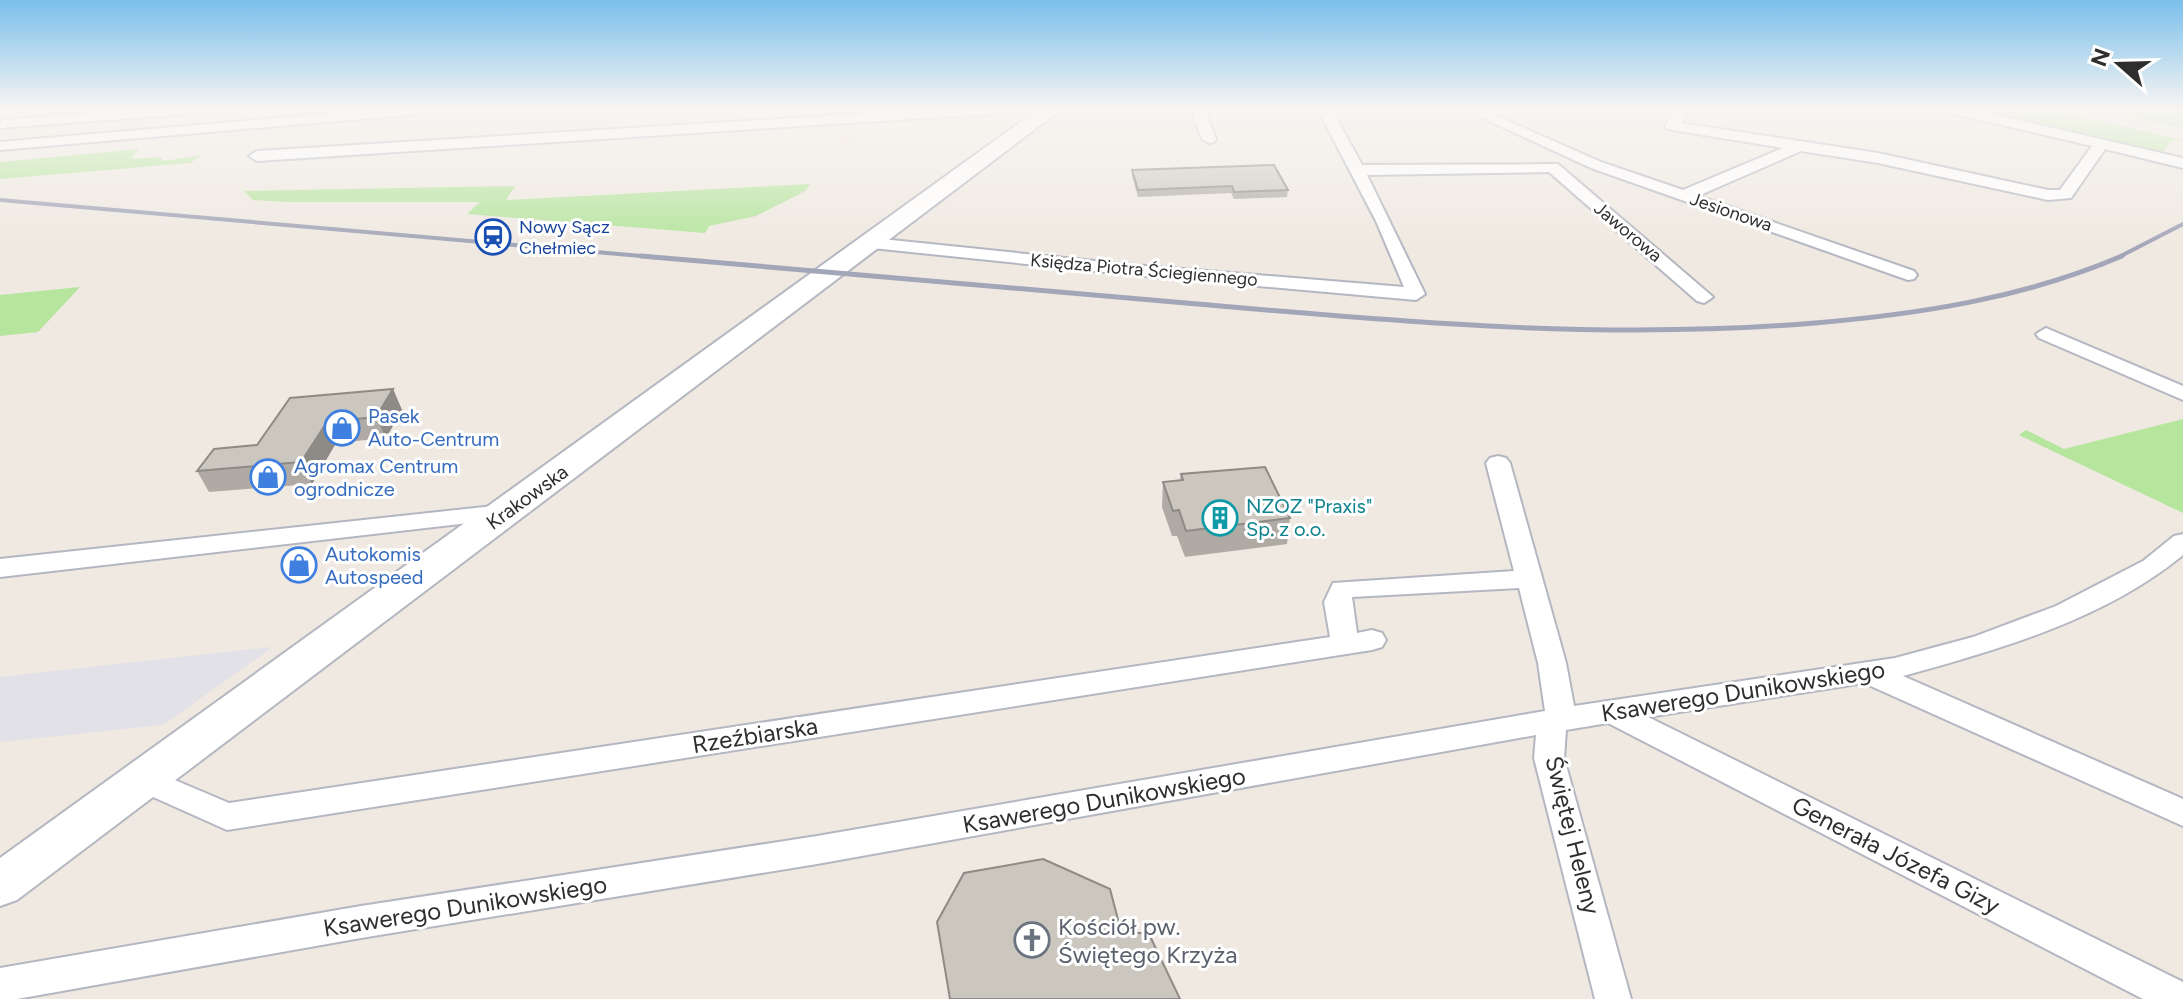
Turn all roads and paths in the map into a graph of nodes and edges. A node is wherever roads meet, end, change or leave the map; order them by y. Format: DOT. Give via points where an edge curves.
graph roads {
  1 [pos="279,155"];
  2 [pos="990,155"];
  3 [pos="1350,155"];
  4 [pos="1573,155"];
  5 [pos="1780,155"];
  6 [pos="1856,155"];
  7 [pos="2093,155"];
  8 [pos="2144,155"];
  9 [pos="257,156"];
  10 [pos="2183,163"];
  11 [pos="1596,165"];
  12 [pos="1553,167"];
  13 [pos="1359,170"];
  14 [pos="1684,196"];
  15 [pos="2058,196"];
  16 [pos="2036,209"];
  17 [pos="872,243"];
  18 [pos="1908,275"];
  19 [pos="1704,297"];
  20 [pos="2046,334"];
  21 [pos="2183,394"];
  22 [pos="1498,463"];
  23 [pos="505,512"];
  24 [pos="2183,542"];
  25 [pos="0,568"];
  26 [pos="1529,579"];
  27 [pos="1866,672"];
  28 [pos="1612,712"];
  29 [pos="1556,720"];
  30 [pos="144,779"];
  31 [pos="2183,813"];
  32 [pos="0,885"];
  33 [pos="0,985"];
  34 [pos="1613,999"];
  35 [pos="2180,999"];
  1 -- 9 [label="street"];
  2 -- 17 [label="main road, Krakowska"];
  3 -- 13 [label="street"];
  4 -- 11 [label="street, Jesionowa"];
  5 -- 14 [label="street"];
  6 -- 15 [label="street"];
  7 -- 15 [label="street" via="2065,195"];
  8 -- 10 [label="street"];
  11 -- 12 [label="street"];
  11 -- 14 [label="street, Jesionowa"];
  12 -- 13 [label="street"];
  12 -- 19 [label="street, Jaworowa"];
  13 -- 17 [label="street, Księdza Piotra Ściegiennego" via="1416,294"];
  14 -- 18 [label="street, Jesionowa"];
  15 -- 16 [label="street"];
  17 -- 23 [label="main road, Krakowska"];
  20 -- 21 [label="street"];
  22 -- 26 [label="street, Świętej Heleny"];
  23 -- 25 [label="street"];
  23 -- 30 [label="main road, Krakowska"];
  24 -- 27 [label="street, Ksawerego Dunikowskiego" via="2152,567 2066,613 1980,645"];
  26 -- 29 [label="street, Świętej Heleny" via="1552,663 1560,711"];
  26 -- 30 [label="street, Rzeźbiarska" via="1342,589 1337,602 1358,642 227,817"];
  27 -- 28 [label="street, Ksawerego Dunikowskiego"];
  27 -- 31 [label="street"];
  28 -- 29 [label="street, Ksawerego Dunikowskiego"];
  28 -- 35 [label="street, Generała Józefa Gizy"];
  29 -- 33 [label="street, Ksawerego Dunikowskiego" via="817,850 399,915"];
  29 -- 34 [label="street, Świętej Heleny" via="1549,758"];
  30 -- 32 [label="main road, Krakowska"];
}
